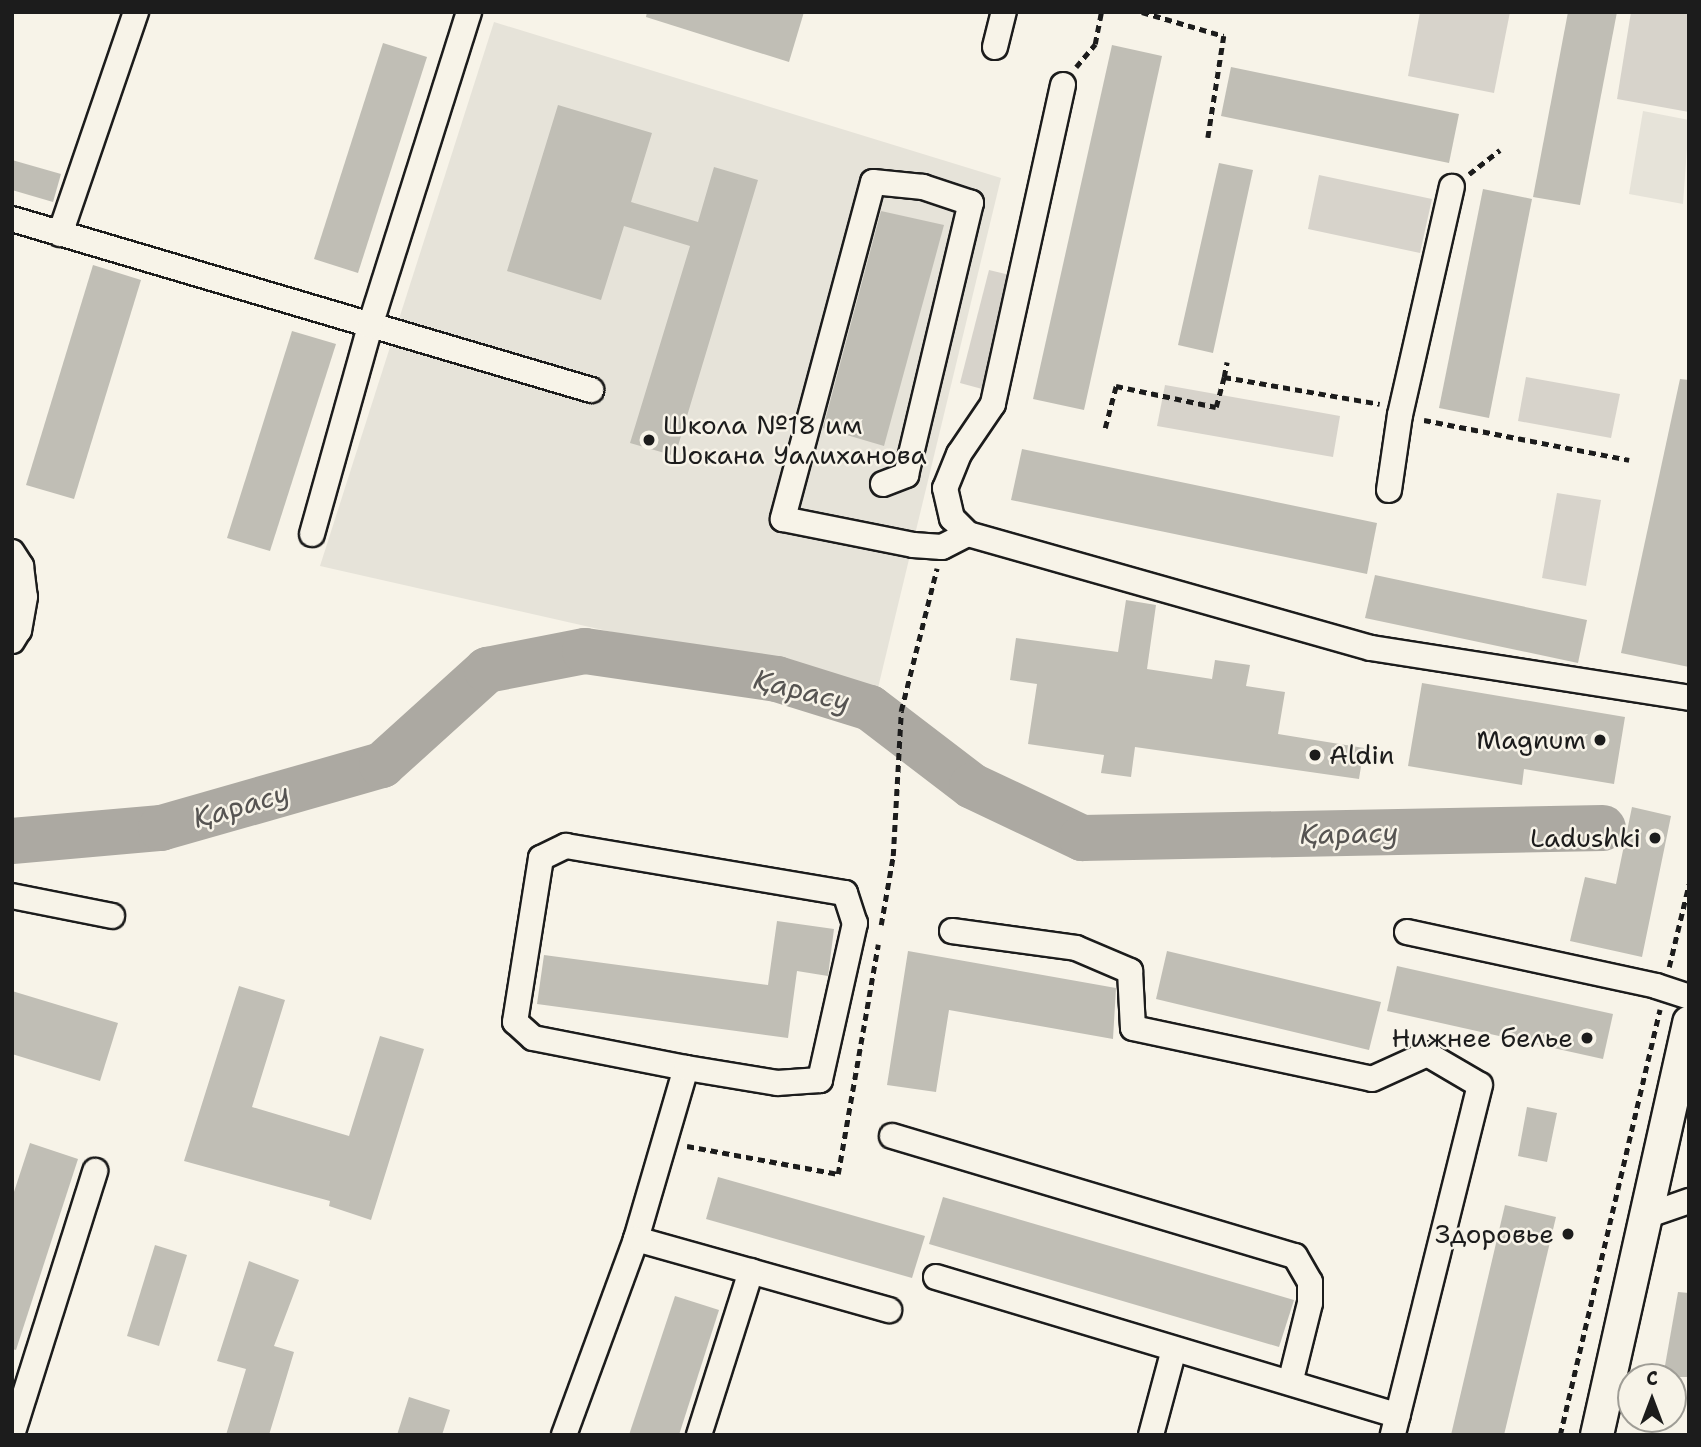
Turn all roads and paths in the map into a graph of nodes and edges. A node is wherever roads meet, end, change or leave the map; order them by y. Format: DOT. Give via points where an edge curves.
graph roads {
  1 [pos="136,12"];
  2 [pos="469,12"];
  3 [pos="1004,12"];
  4 [pos="1101,12"];
  5 [pos="1142,12"];
  6 [pos="1095,44"];
  7 [pos="995,47"];
  8 [pos="1063,85"];
  9 [pos="1208,138"];
  10 [pos="1500,150"];
  11 [pos="1452,187"];
  12 [pos="12,219"];
  13 [pos="60,234"];
  14 [pos="370,326"];
  15 [pos="1227,362"];
  16 [pos="1224,377"];
  17 [pos="591,390"];
  18 [pos="1401,412"];
  19 [pos="1105,428"];
  20 [pos="1629,460"];
  21 [pos="883,484"];
  22 [pos="1390,490"];
  23 [pos="312,534"];
  24 [pos="968,534"];
  25 [pos="942,547"];
  26 [pos="12,552"];
  27 [pos="12,641"];
  28 [pos="1689,698"];
  29 [pos="900,753"];
  30 [pos="1689,884"];
  31 [pos="12,896"];
  32 [pos="112,916"];
  33 [pos="952,930"];
  34 [pos="1407,932"];
  35 [pos="1664,989"];
  36 [pos="1689,998"];
  37 [pos="1689,1022"];
  38 [pos="686,1068"];
  39 [pos="892,1136"];
  40 [pos="95,1171"];
  41 [pos="1689,1201"];
  42 [pos="1646,1216"];
  43 [pos="636,1239"];
  44 [pos="751,1271"];
  45 [pos="936,1277"];
  46 [pos="889,1310"];
  47 [pos="1174,1349"];
  48 [pos="1290,1384"];
  49 [pos="1395,1425"];
  50 [pos="12,1435"];
  51 [pos="564,1435"];
  52 [pos="699,1435"];
  53 [pos="1151,1435"];
  54 [pos="1560,1435"];
  55 [pos="1598,1435"];
  1 -- 13 [label="street"];
  2 -- 14 [label="street"];
  3 -- 7 [label="street"];
  4 -- 6 [label="path"];
  5 -- 9 [label="path" via="1224,36"];
  8 -- 24 [label="street" via="993,404 958,454 945,488 952,517"];
  10 -- 11 [label="path"];
  11 -- 18 [label="street"];
  12 -- 13 [label="street"];
  13 -- 14 [label="street"];
  14 -- 17 [label="street"];
  14 -- 23 [label="street"];
  15 -- 16 [label="path"];
  16 -- 18 [label="path"];
  16 -- 19 [label="path" via="1216,407 1116,386"];
  18 -- 20 [label="path"];
  18 -- 22 [label="street"];
  21 -- 25 [label="street" via="906,475 971,203 923,187 873,182 783,519"];
  24 -- 25 [label="street"];
  24 -- 28 [label="street" via="1371,648"];
  25 -- 29 [label="path" via="901,711"];
  26 -- 27 [label="street" via="21,566 25,597 19,630"];
  30 -- 35 [label="path"];
  31 -- 32 [label="street"];
  33 -- 49 [label="street" via="1076,948 1130,971 1133,1028 1372,1079 1427,1054 1480,1085"];
  34 -- 35 [label="street"];
  35 -- 36 [label="street"];
  35 -- 54 [label="path"];
  37 -- 42 [label="main road"];
  38 -- 38 [label="street" via="533,1038 515,1022 541,858 566,846 845,893 855,923 820,1080 777,1083"];
  38 -- 43 [label="street"];
  39 -- 48 [label="street" via="1295,1256 1310,1282 1310,1303"];
  40 -- 50 [label="street"];
  41 -- 42 [label="street"];
  42 -- 55 [label="main road"];
  43 -- 44 [label="street"];
  43 -- 51 [label="street"];
  44 -- 46 [label="street"];
  44 -- 52 [label="street"];
  45 -- 47 [label="street"];
  47 -- 48 [label="street"];
  47 -- 53 [label="street"];
  48 -- 49 [label="street"];
}
